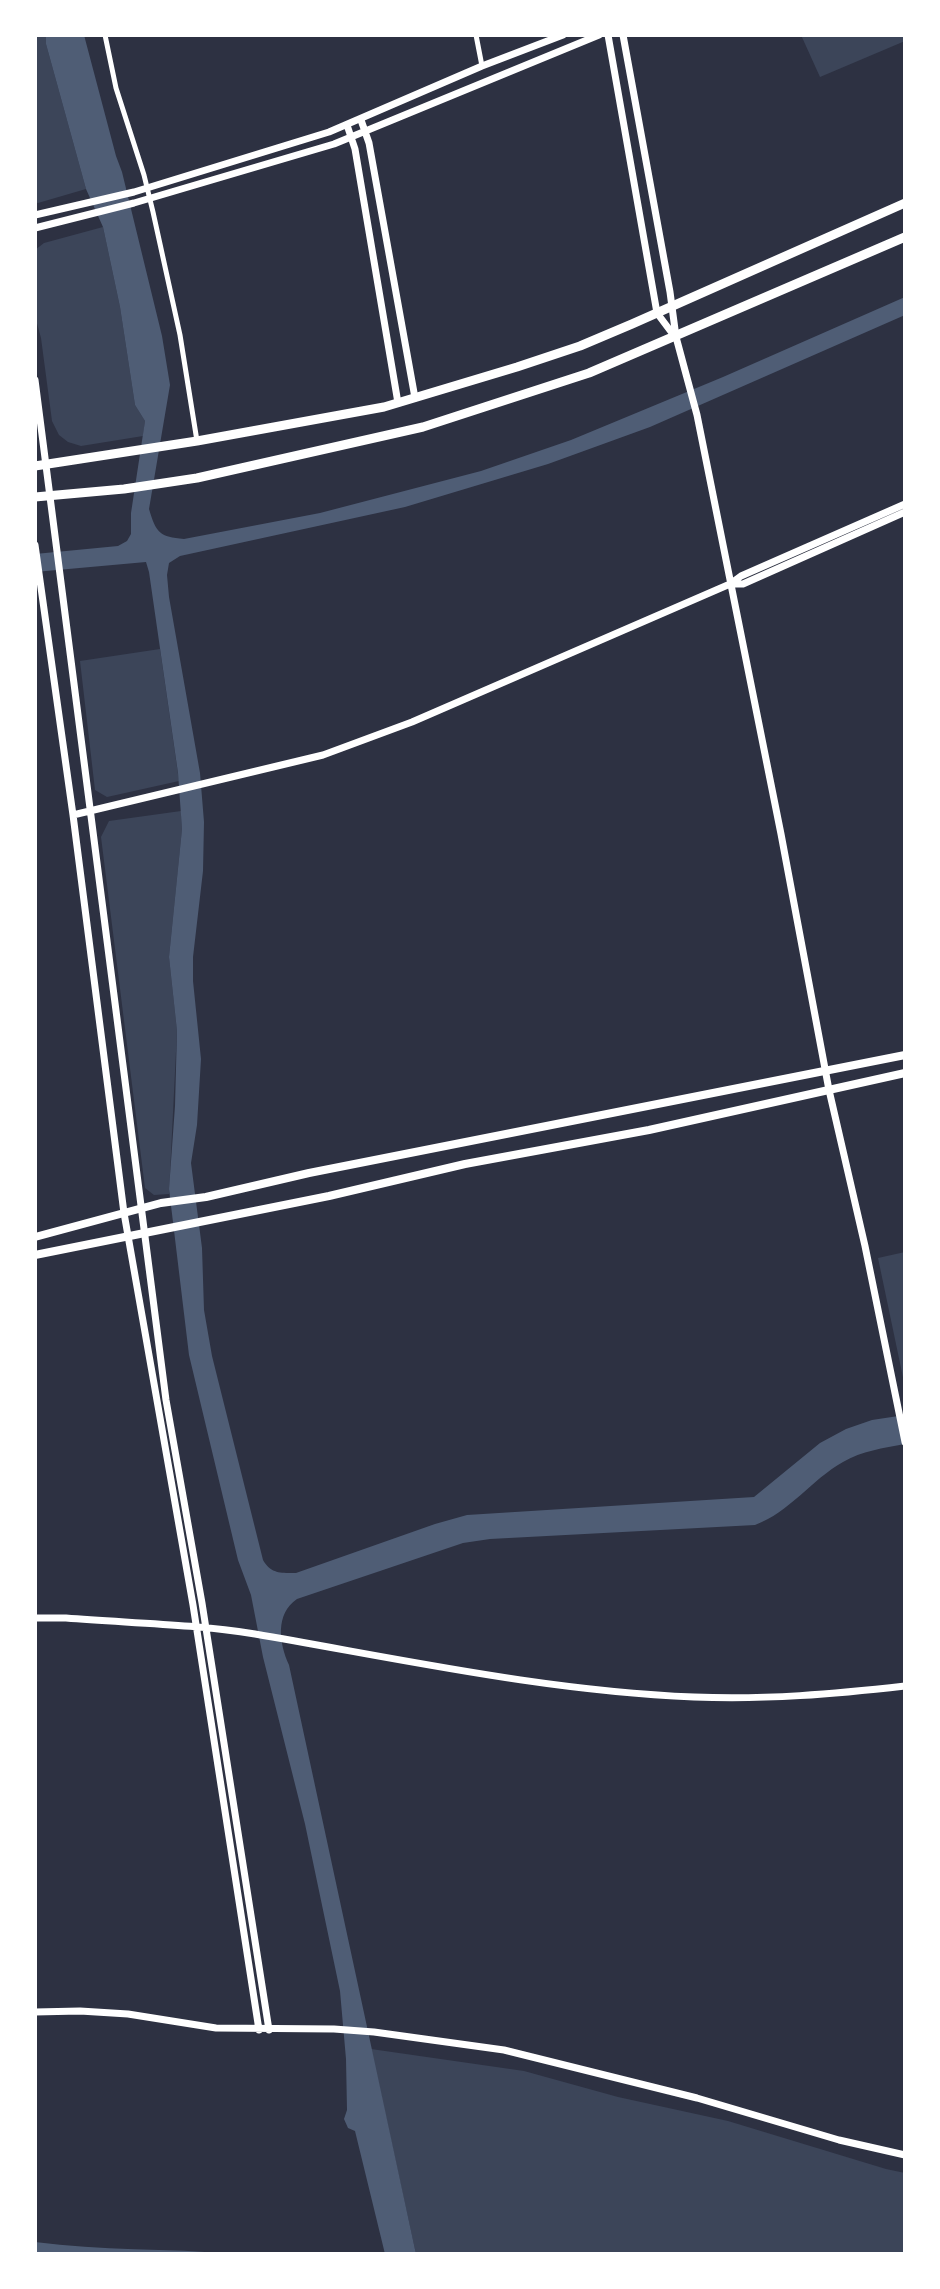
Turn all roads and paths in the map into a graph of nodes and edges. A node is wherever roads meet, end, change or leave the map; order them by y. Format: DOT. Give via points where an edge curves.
graph roads {
  1 [pos="105,35"];
  2 [pos="476,35"];
  3 [pos="563,35"];
  4 [pos="599,35"];
  5 [pos="608,35"];
  6 [pos="623,35"];
  7 [pos="482,66"];
  8 [pos="361,120"];
  9 [pos="347,125"];
  10 [pos="365,133"];
  11 [pos="351,138"];
  12 [pos="146,188"];
  13 [pos="149,199"];
  14 [pos="905,204"];
  15 [pos="35,215"];
  16 [pos="35,228"];
  17 [pos="905,237"];
  18 [pos="672,307"];
  19 [pos="657,313"];
  20 [pos="676,337"];
  21 [pos="35,380"];
  22 [pos="415,398"];
  23 [pos="398,403"];
  24 [pos="193,442"];
  25 [pos="35,466"];
  26 [pos="46,466"];
  27 [pos="50,496"];
  28 [pos="35,498"];
  29 [pos="905,504"];
  30 [pos="905,512"];
  31 [pos="35,546"];
  32 [pos="730,584"];
  33 [pos="89,812"];
  34 [pos="73,815"];
  35 [pos="905,1055"];
  36 [pos="825,1071"];
  37 [pos="905,1073"];
  38 [pos="829,1090"];
  39 [pos="141,1208"];
  40 [pos="124,1213"];
  41 [pos="145,1233"];
  42 [pos="35,1237"];
  43 [pos="129,1237"];
  44 [pos="35,1255"];
  45 [pos="905,1442"];
  46 [pos="35,1618"];
  47 [pos="197,1628"];
  48 [pos="206,1629"];
  49 [pos="905,1686"];
  50 [pos="35,2012"];
  51 [pos="259,2030"];
  52 [pos="270,2030"];
  53 [pos="905,2155"];
  1 -- 12 [label="street"];
  2 -- 7 [label="street"];
  3 -- 7 [label="street"];
  4 -- 10 [label="street"];
  5 -- 19 [label="street"];
  6 -- 18 [label="street"];
  7 -- 8 [label="street"];
  8 -- 9 [label="street"];
  8 -- 10 [label="street"];
  9 -- 11 [label="street"];
  9 -- 12 [label="street"];
  10 -- 11 [label="street"];
  10 -- 22 [label="street"];
  11 -- 13 [label="street"];
  11 -- 23 [label="street"];
  12 -- 13 [label="street"];
  12 -- 15 [label="street"];
  13 -- 16 [label="street"];
  13 -- 24 [label="street" via="180,335"];
  14 -- 18 [label="main road"];
  17 -- 20 [label="main road"];
  18 -- 19 [label="main road"];
  18 -- 20 [label="street"];
  19 -- 20 [label="street"];
  19 -- 22 [label="main road" via="580,346"];
  20 -- 27 [label="main road" via="589,373 423,427 210,475"];
  20 -- 32 [label="street"];
  21 -- 26 [label="street"];
  22 -- 23 [label="main road"];
  23 -- 24 [label="main road"];
  24 -- 26 [label="main road"];
  25 -- 26 [label="main road"];
  26 -- 27 [label="street"];
  27 -- 28 [label="main road"];
  27 -- 33 [label="street"];
  29 -- 32 [label="street"];
  30 -- 32 [label="street" via="743,584"];
  31 -- 34 [label="street"];
  32 -- 33 [label="street" via="412,722 323,755"];
  32 -- 36 [label="street"];
  33 -- 34 [label="street"];
  33 -- 39 [label="street"];
  34 -- 40 [label="street"];
  35 -- 36 [label="main road"];
  36 -- 38 [label="street"];
  36 -- 39 [label="main road"];
  37 -- 38 [label="main road"];
  38 -- 41 [label="main road"];
  38 -- 45 [label="street"];
  39 -- 40 [label="main road"];
  39 -- 41 [label="street"];
  40 -- 42 [label="main road"];
  40 -- 43 [label="street"];
  41 -- 43 [label="main road"];
  41 -- 48 [label="street" via="166,1400"];
  43 -- 44 [label="main road"];
  43 -- 47 [label="street"];
  46 -- 47 [label="street"];
  47 -- 48 [label="street"];
  47 -- 51 [label="street"];
  48 -- 49 [label="street" via="615,1691 764,1698"];
  48 -- 52 [label="street"];
  50 -- 51 [label="street" via="128,2014"];
  51 -- 52 [label="street"];
  52 -- 53 [label="street" via="374,2032 504,2050"];
}
